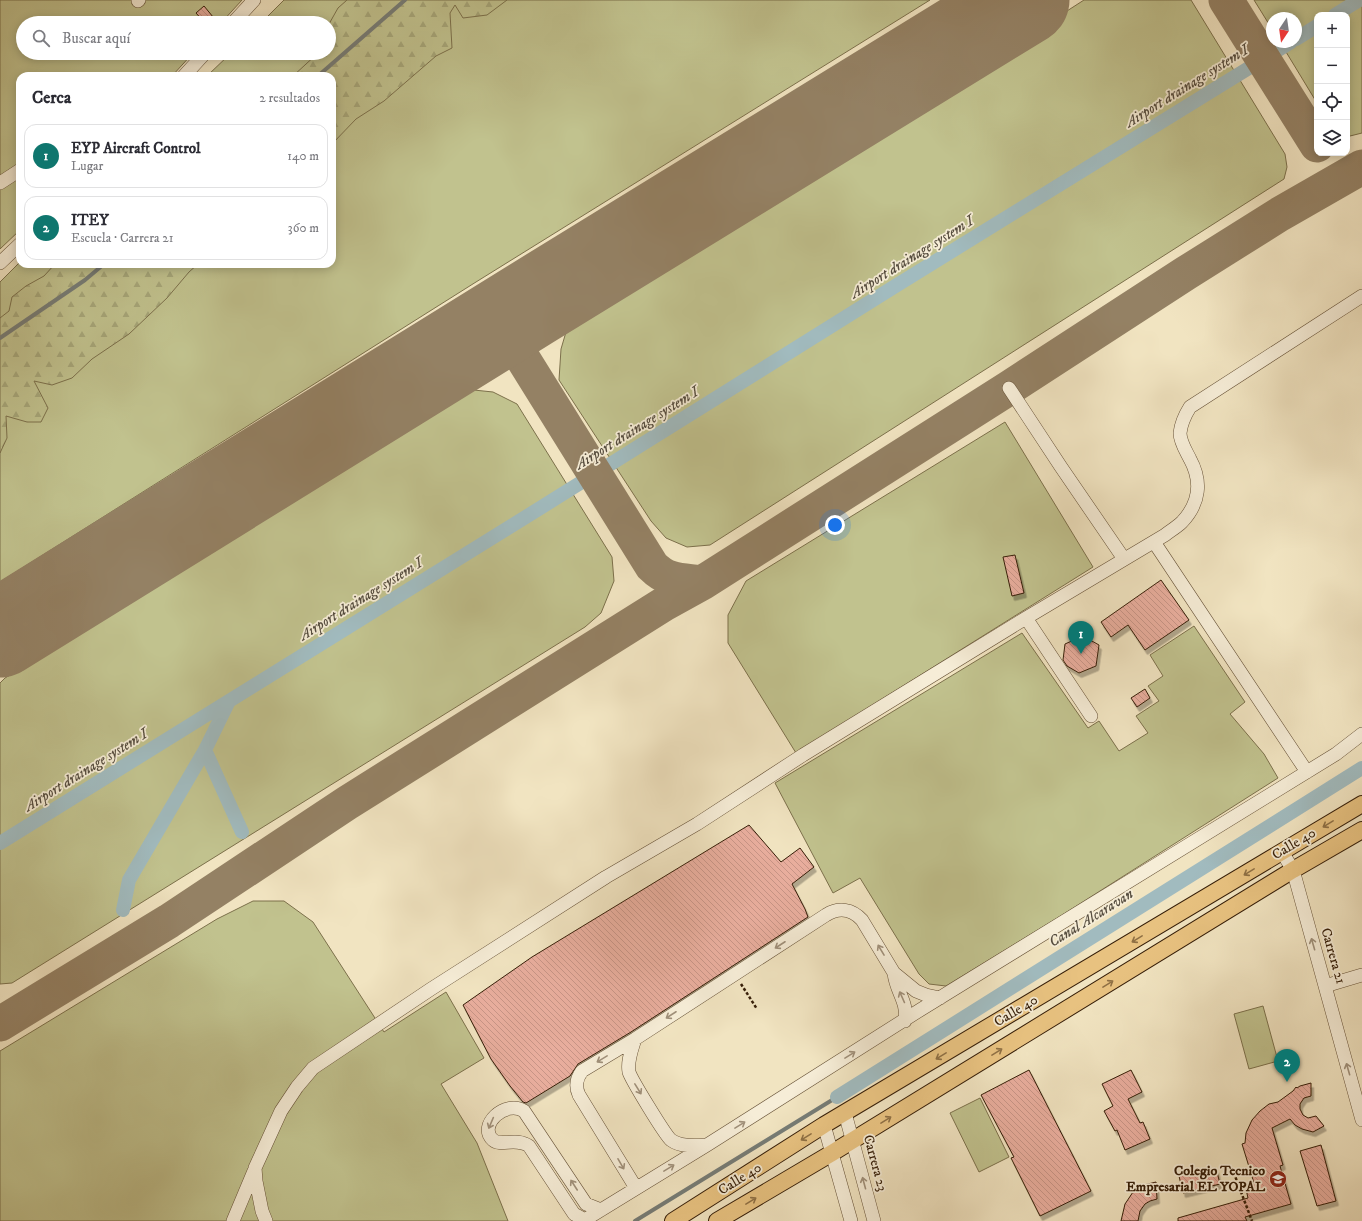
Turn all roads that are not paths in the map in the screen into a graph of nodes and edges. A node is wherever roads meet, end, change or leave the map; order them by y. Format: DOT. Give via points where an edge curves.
graph roads {
  1 [pos="254,0"];
  2 [pos="239,16"];
  3 [pos="199,60"];
  4 [pos="188,72"];
  5 [pos="16,173"];
  6 [pos="0,183"];
  7 [pos="16,248"];
  8 [pos="0,263"];
  9 [pos="1362,296"];
  10 [pos="1009,388"];
  11 [pos="1154,542"];
  12 [pos="1124,559"];
  13 [pos="1026,618"];
  14 [pos="1091,716"];
  15 [pos="1362,734"];
  16 [pos="1307,772"];
  17 [pos="1362,804"];
  18 [pos="1362,830"];
  19 [pos="1282,852"];
  20 [pos="1292,870"];
  21 [pos="894,973"];
  22 [pos="1362,975"];
  23 [pos="1325,986"];
  24 [pos="940,998"];
  25 [pos="905,1021"];
  26 [pos="635,1039"];
  27 [pos="845,1113"];
  28 [pos="1362,1120"];
  29 [pos="824,1126"];
  30 [pos="852,1140"];
  31 [pos="707,1145"];
  32 [pos="832,1153"];
  33 [pos="255,1168"];
  34 [pos="636,1188"];
  35 [pos="601,1210"];
  36 [pos="584,1220"];
  37 [pos="233,1221"];
  38 [pos="266,1221"];
  39 [pos="673,1221"];
  40 [pos="717,1221"];
  41 [pos="851,1221"];
  42 [pos="874,1221"];
  1 -- 2 [label="street"];
  3 -- 4 [label="street"];
  5 -- 6 [label="street"];
  7 -- 8 [label="street"];
  9 -- 11 [label="street" via="1190,407 1184,416 1180,434 1198,479 1198,495 1182,522"];
  10 -- 12 [label="street"];
  11 -- 12 [label="street"];
  11 -- 16 [label="street"];
  12 -- 13 [label="street"];
  13 -- 14 [label="street"];
  13 -- 33 [label="street" via="803,755 697,824 606,877 329,1056 313,1068 280,1111"];
  15 -- 16 [label="street"];
  16 -- 24 [label="street"];
  17 -- 19 [label="main road, Calle 40, one-way"];
  18 -- 20 [label="main road, Calle 40"];
  19 -- 20 [label="street, Carrera 21"];
  19 -- 27 [label="main road, Calle 40, one-way"];
  23 -- 20 [label="street, Carrera 21, one-way"];
  30 -- 20 [label="main road, Calle 40, one-way"];
  21 -- 24 [label="street" via="916,992"];
  25 -- 21 [label="street, one-way" via="906,1007 895,982"];
  21 -- 26 [label="street, one-way" via="862,920 847,910 832,912"];
  22 -- 23 [label="street"];
  28 -- 23 [label="street, Carrera 21, one-way"];
  24 -- 25 [label="street"];
  31 -- 25 [label="street, one-way"];
  26 -- 31 [label="street, one-way" via="629,1064 632,1079 664,1132 676,1142 691,1146"];
  26 -- 34 [label="street, one-way" via="582,1071 578,1076 576,1089"];
  27 -- 29 [label="main road, Calle 40"];
  27 -- 30 [label="street, Carrera 23"];
  29 -- 32 [label="street"];
  29 -- 39 [label="main road, Calle 40, one-way"];
  30 -- 32 [label="main road, Calle 40"];
  42 -- 30 [label="street, Carrera 23, one-way"];
  34 -- 31 [label="street, one-way"];
  40 -- 32 [label="main road, Calle 40, one-way"];
  32 -- 41 [label="street"];
  33 -- 37 [label="street"];
  33 -- 38 [label="street"];
  34 -- 35 [label="street"];
  35 -- 36 [label="street"];
  35 -- 36 [label="street, one-way" via="586,1204 524,1111 509,1107 494,1116 488,1132 491,1139 498,1143 519,1141 529,1146 574,1214"];
}
